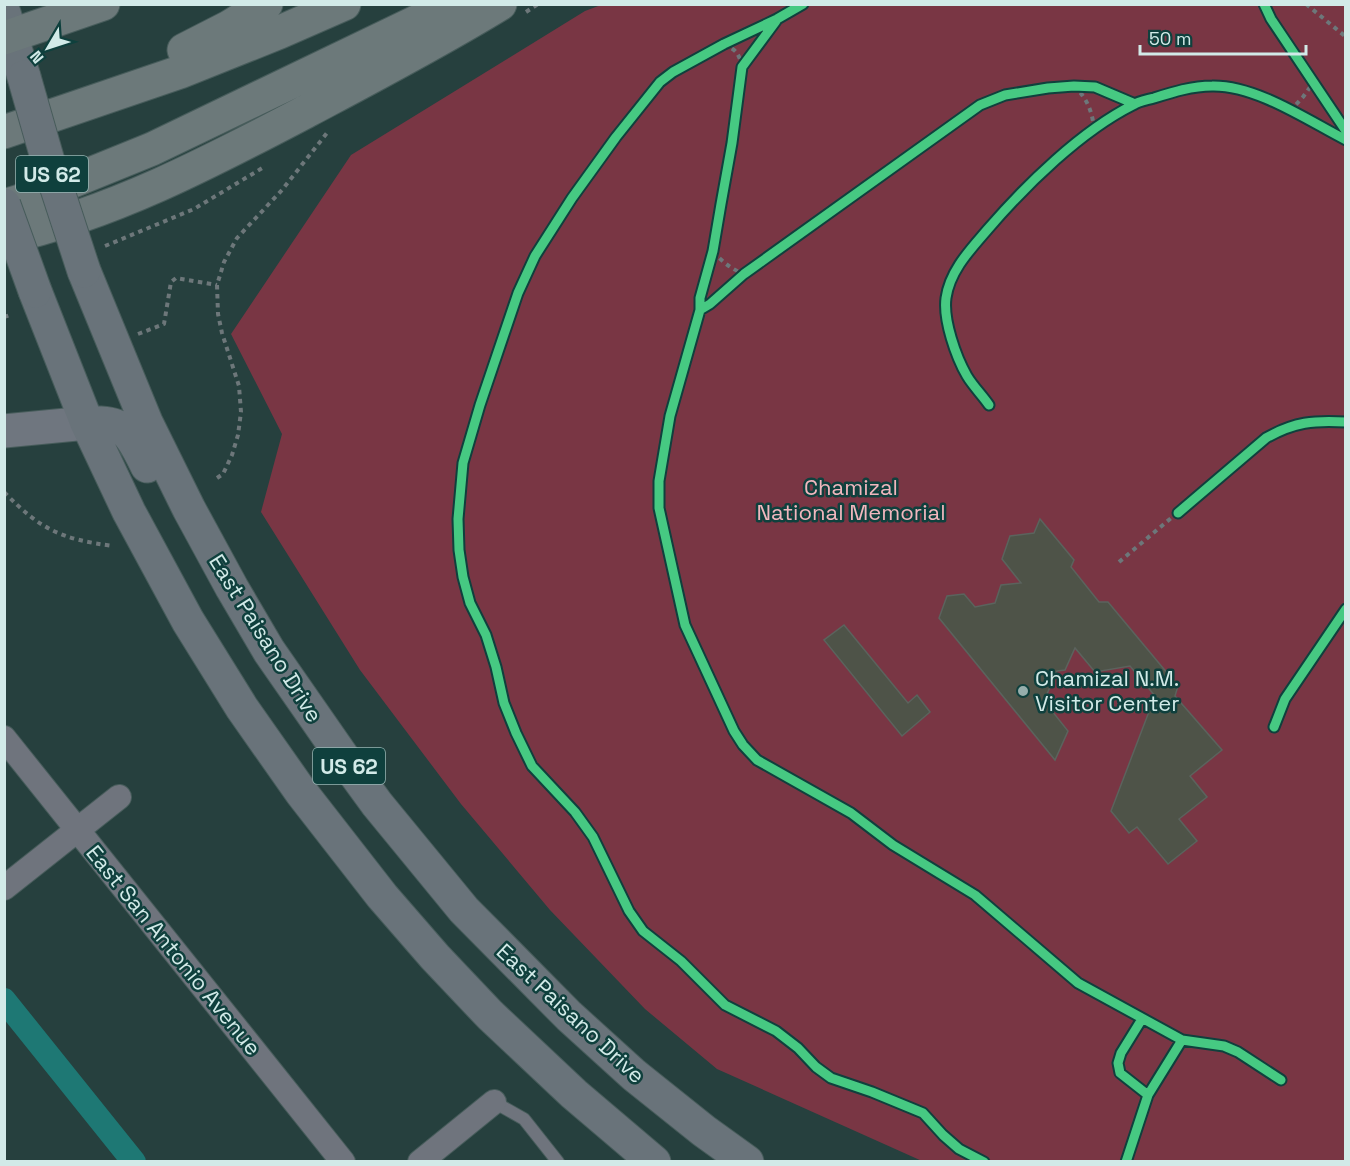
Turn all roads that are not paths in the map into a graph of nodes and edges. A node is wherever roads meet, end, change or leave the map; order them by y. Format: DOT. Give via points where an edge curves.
graph roads {
  1 [pos="103,4"];
  2 [pos="266,4"];
  3 [pos="344,4"];
  4 [pos="457,4"];
  5 [pos="500,4"];
  6 [pos="7,29"];
  7 [pos="103,97"];
  8 [pos="4,132"];
  9 [pos="4,205"];
  10 [pos="4,238"];
  11 [pos="87,423"];
  12 [pos="4,431"];
  13 [pos="189,509"];
  14 [pos="4,738"];
  15 [pos="119,797"];
  16 [pos="78,829"];
  17 [pos="4,888"];
  18 [pos="494,1102"];
  19 [pos="343,1161"];
  20 [pos="420,1161"];
  21 [pos="558,1161"];
  22 [pos="654,1161"];
  23 [pos="747,1161"];
  1 -- 6 [label="highway"];
  2 -- 7 [label="highway"];
  3 -- 7 [label="highway" via="180,72"];
  4 -- 9 [label="highway" via="152,148 36,196"];
  5 -- 10 [label="highway" via="242,146 108,206"];
  6 -- 13 [label="main road, East Paisano Drive / US 62, bridge" via="84,271 146,422"];
  7 -- 8 [label="highway"];
  9 -- 11 [label="main road, US 62, bridge"];
  11 -- 12 [label="main road"];
  11 -- 13 [label="main road" via="115,424 126,431 156,487"];
  11 -- 22 [label="main road, US 62" via="129,512 188,621 301,792 382,896 466,990 574,1094"];
  13 -- 23 [label="main road, East Paisano Drive / US 62" via="269,651 377,804 464,910 634,1075"];
  14 -- 16 [label="street, East San Antonio Avenue"];
  15 -- 16 [label="street"];
  16 -- 17 [label="street"];
  16 -- 19 [label="street, East San Antonio Avenue"];
  18 -- 20 [label="street"];
  18 -- 21 [label="lane" via="524,1119"];
}
